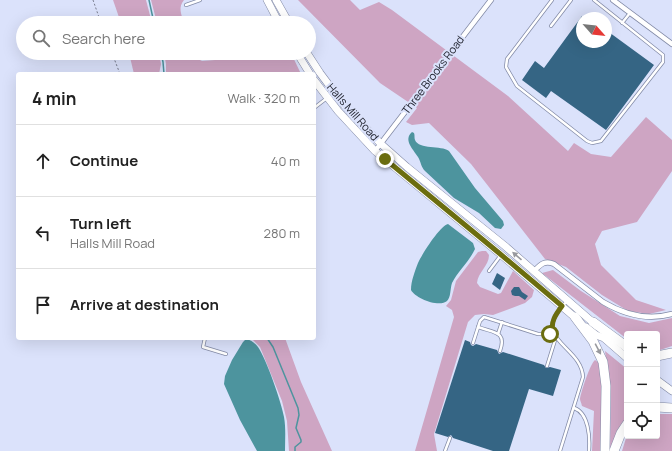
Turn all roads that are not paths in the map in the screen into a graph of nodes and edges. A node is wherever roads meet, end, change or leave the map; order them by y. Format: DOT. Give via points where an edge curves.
graph roads {
  1 [pos="200,0"];
  2 [pos="267,0"];
  3 [pos="276,0"];
  4 [pos="491,0"];
  5 [pos="552,0"];
  6 [pos="571,0"];
  7 [pos="594,0"];
  8 [pos="613,0"];
  9 [pos="186,5"];
  10 [pos="630,13"];
  11 [pos="275,16"];
  12 [pos="285,16"];
  13 [pos="622,23"];
  14 [pos="551,26"];
  15 [pos="672,44"];
  16 [pos="301,60"];
  17 [pos="312,60"];
  18 [pos="309,72"];
  19 [pos="316,83"];
  20 [pos="328,98"];
  21 [pos="316,107"];
  22 [pos="381,144"];
  23 [pos="375,150"];
  24 [pos="403,174"];
  25 [pos="434,189"];
  26 [pos="502,255"];
  27 [pos="489,271"];
  28 [pos="534,271"];
  29 [pos="568,300"];
  30 [pos="562,306"];
  31 [pos="672,314"];
  32 [pos="575,317"];
  33 [pos="502,322"];
  34 [pos="593,322"];
  35 [pos="478,327"];
  36 [pos="553,333"];
  37 [pos="498,334"];
  38 [pos="556,336"];
  39 [pos="604,338"];
  40 [pos="204,340"];
  41 [pos="473,343"];
  42 [pos="624,345"];
  43 [pos="500,351"];
  44 [pos="672,353"];
  45 [pos="226,354"];
  46 [pos="624,355"];
  47 [pos="660,355"];
  48 [pos="547,366"];
  49 [pos="660,382"];
  50 [pos="672,391"];
  51 [pos="660,407"];
  52 [pos="574,408"];
  53 [pos="672,408"];
  54 [pos="624,428"];
  55 [pos="450,438"];
  56 [pos="445,451"];
  57 [pos="560,451"];
  58 [pos="589,451"];
  59 [pos="605,451"];
  60 [pos="614,451"];
  1 -- 9 [label="lane"];
  2 -- 11 [label="main road"];
  3 -- 12 [label="main road"];
  4 -- 22 [label="street, Three Brooks Road"];
  5 -- 13 [label="lane" via="507,59 506,67 517,86 592,143 601,141 663,62 663,55"];
  6 -- 14 [label="lane"];
  7 -- 13 [label="lane"];
  8 -- 10 [label="street"];
  10 -- 13 [label="lane"];
  10 -- 15 [label="street"];
  16 -- 18 [label="main road"];
  17 -- 22 [label="main road, Halls Mill Road" via="344,105"];
  19 -- 20 [label="main road, Halls Mill Road"];
  20 -- 21 [label="lane"];
  20 -- 23 [label="main road, Halls Mill Road"];
  22 -- 23 [label="street, Three Brooks Road"];
  22 -- 25 [label="main road, Halls Mill Road"];
  23 -- 24 [label="main road, Halls Mill Road"];
  24 -- 25 [label="main road" via="407,174 428,189"];
  24 -- 26 [label="main road, Halls Mill Road"];
  28 -- 25 [label="main road, Halls Mill Road, one-way"];
  26 -- 27 [label="lane"];
  26 -- 30 [label="main road, Halls Mill Road"];
  28 -- 29 [label="main road, Halls Mill Road"];
  28 -- 31 [label="street" via="544,263 550,262 603,302 630,315 649,317"];
  29 -- 30 [label="lane"];
  29 -- 34 [label="main road, Halls Mill Road"];
  30 -- 32 [label="main road, Halls Mill Road"];
  30 -- 36 [label="lane" via="553,321"];
  32 -- 39 [label="main road, Halls Mill Road" via="596,335"];
  32 -- 59 [label="highway, one-way" via="593,341 604,362"];
  33 -- 35 [label="lane" via="484,317"];
  33 -- 36 [label="lane" via="538,334"];
  33 -- 37 [label="lane"];
  34 -- 39 [label="main road, Halls Mill Road"];
  34 -- 42 [label="highway"];
  35 -- 37 [label="lane"];
  35 -- 41 [label="lane"];
  36 -- 38 [label="lane"];
  37 -- 43 [label="lane" via="503,341"];
  38 -- 48 [label="lane"];
  38 -- 52 [label="lane" via="582,370 582,381"];
  39 -- 46 [label="main road, Halls Mill Road"];
  40 -- 45 [label="lane" via="203,347"];
  44 -- 47 [label="highway"];
  49 -- 50 [label="main road"];
  51 -- 53 [label="highway"];
  52 -- 57 [label="lane"];
  52 -- 58 [label="lane" via="581,412 586,423"];
  54 -- 60 [label="highway"];
  55 -- 56 [label="lane"];
}
